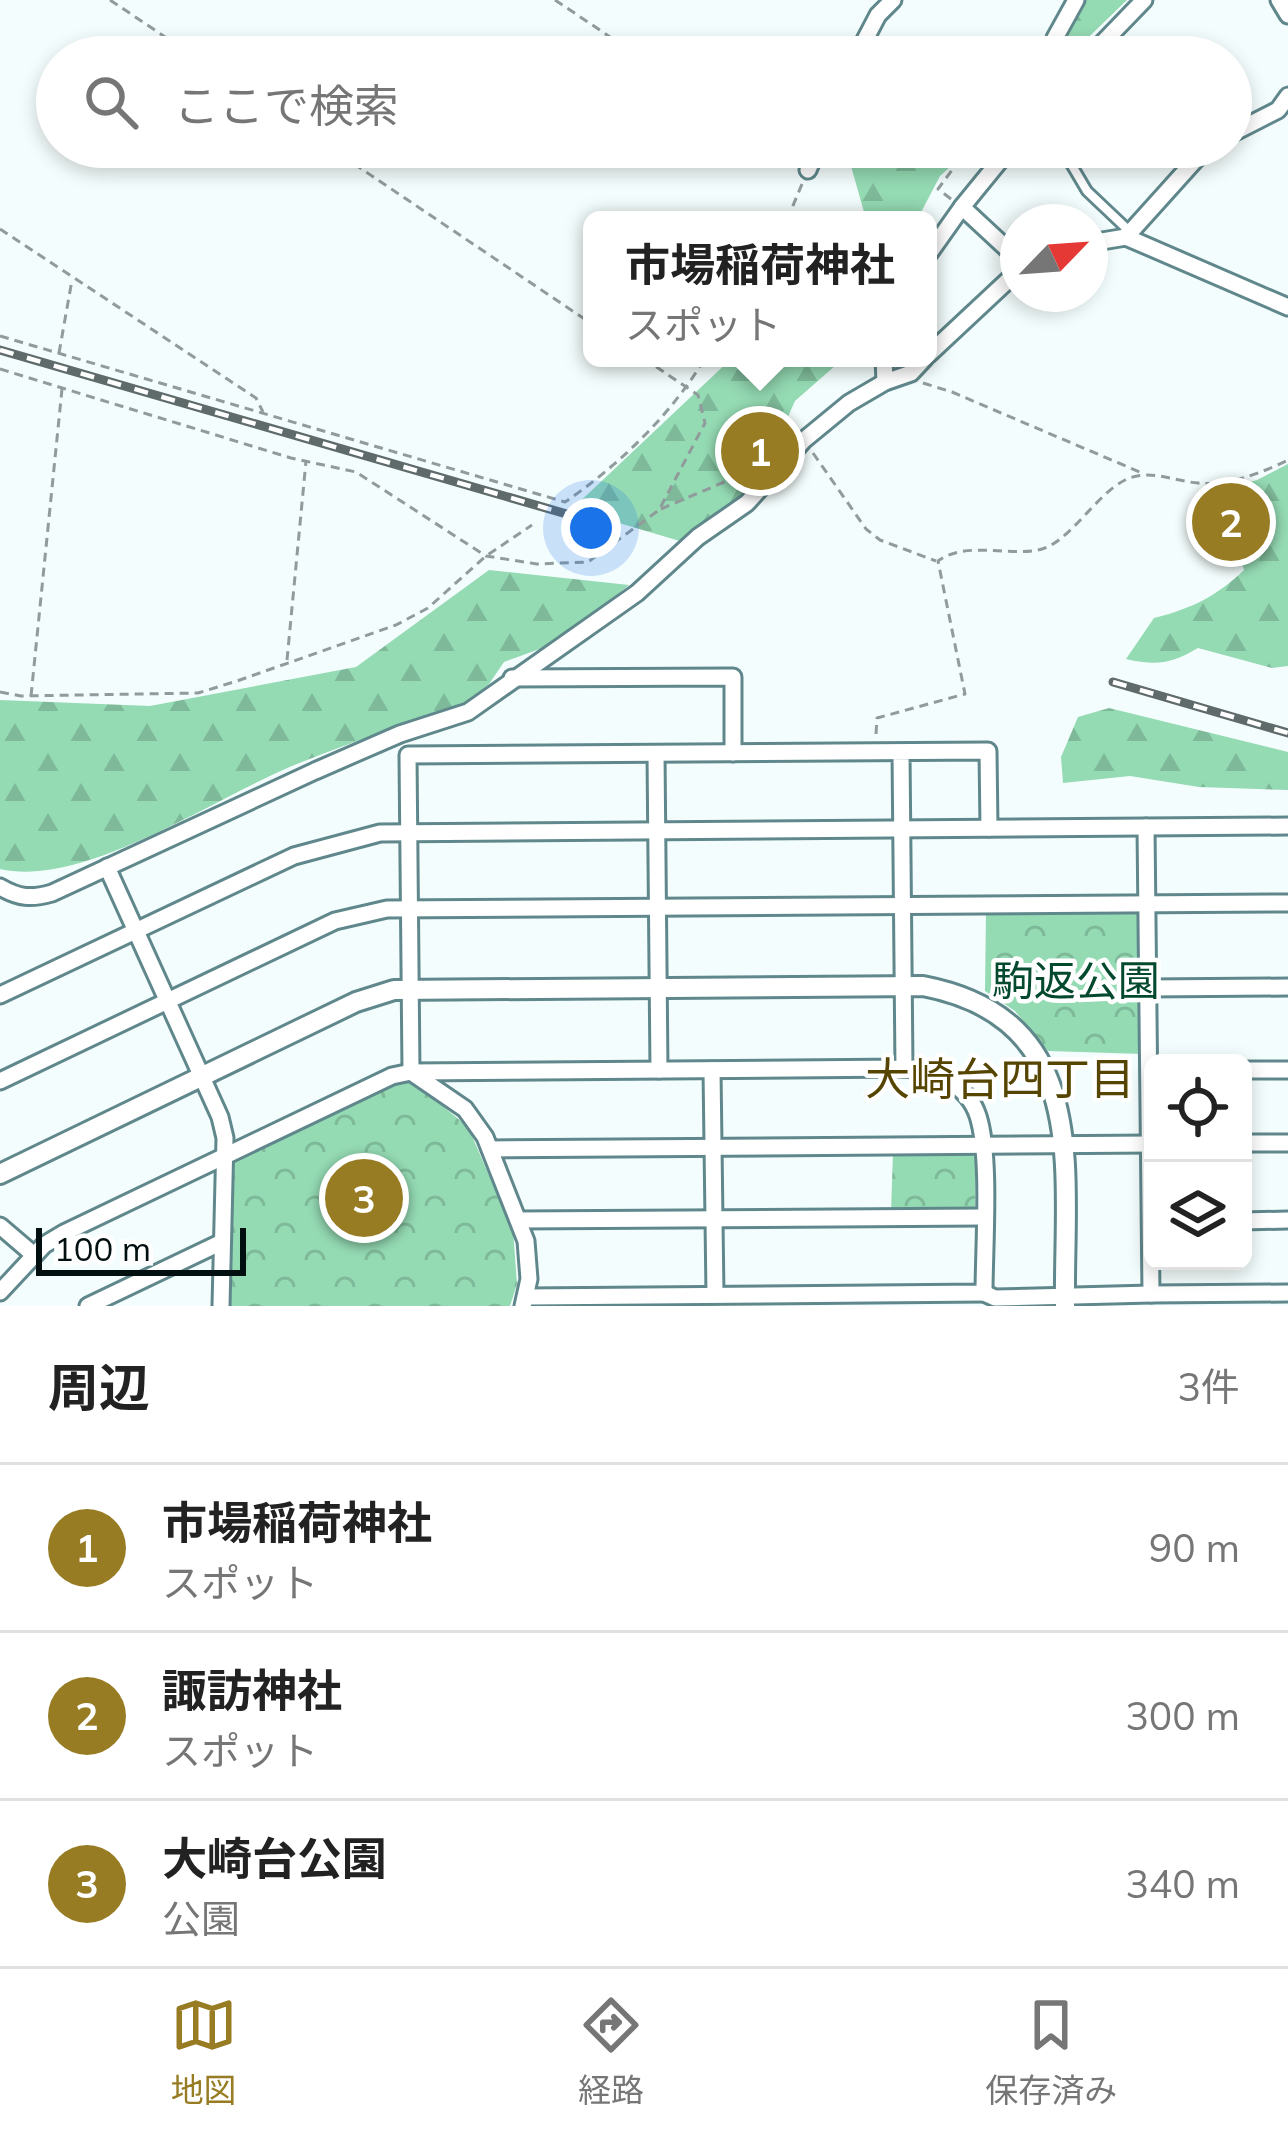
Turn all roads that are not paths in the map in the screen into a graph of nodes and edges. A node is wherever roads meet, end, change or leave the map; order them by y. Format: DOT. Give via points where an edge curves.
graph roads {
  1 [pos="893,0"];
  2 [pos="1076,0"];
  3 [pos="1144,0"];
  4 [pos="1279,0"];
  5 [pos="1288,15"];
  6 [pos="867,36"];
  7 [pos="1056,36"];
  8 [pos="1109,36"];
  9 [pos="1288,96"];
  10 [pos="1252,123"];
  11 [pos="994,168"];
  12 [pos="1074,168"];
  13 [pos="1188,168"];
  14 [pos="962,207"];
  15 [pos="1126,237"];
  16 [pos="1108,240"];
  17 [pos="937,242"];
  18 [pos="1000,242"];
  19 [pos="1000,288"];
  20 [pos="1288,307"];
  21 [pos="937,348"];
  22 [pos="885,367"];
  23 [pos="917,367"];
  24 [pos="886,382"];
  25 [pos="512,678"];
  26 [pos="901,752"];
  27 [pos="734,753"];
  28 [pos="656,754"];
  29 [pos="1288,826"];
  30 [pos="1146,827"];
  31 [pos="989,828"];
  32 [pos="902,829"];
  33 [pos="656,830"];
  34 [pos="409,832"];
  35 [pos="107,867"];
  36 [pos="0,887"];
  37 [pos="1288,903"];
  38 [pos="1147,904"];
  39 [pos="903,905"];
  40 [pos="657,907"];
  41 [pos="410,909"];
  42 [pos="136,931"];
  43 [pos="903,986"];
  44 [pos="1288,987"];
  45 [pos="658,988"];
  46 [pos="1148,988"];
  47 [pos="410,990"];
  48 [pos="0,995"];
  49 [pos="169,1000"];
  50 [pos="1150,1054"];
  51 [pos="904,1068"];
  52 [pos="659,1070"];
  53 [pos="712,1070"];
  54 [pos="1252,1070"];
  55 [pos="1288,1070"];
  56 [pos="411,1072"];
  57 [pos="204,1075"];
  58 [pos="0,1081"];
  59 [pos="1252,1143"];
  60 [pos="1288,1143"];
  61 [pos="1063,1144"];
  62 [pos="1144,1144"];
  63 [pos="982,1145"];
  64 [pos="713,1147"];
  65 [pos="490,1149"];
  66 [pos="225,1156"];
  67 [pos="0,1174"];
  68 [pos="983,1217"];
  69 [pos="714,1219"];
  70 [pos="518,1220"];
  71 [pos="1288,1220"];
  72 [pos="1252,1221"];
  73 [pos="0,1226"];
  74 [pos="222,1242"];
  75 [pos="34,1255"];
  76 [pos="1151,1270"];
  77 [pos="0,1292"];
  78 [pos="984,1293"];
  79 [pos="1288,1293"];
  80 [pos="1151,1294"];
  81 [pos="715,1295"];
  82 [pos="524,1301"];
  83 [pos="592,1301"];
  84 [pos="1065,1302"];
  85 [pos="88,1306"];
  86 [pos="220,1306"];
  1 -- 6 [label="street"];
  2 -- 7 [label="street"];
  3 -- 8 [label="street"];
  4 -- 5 [label="street"];
  9 -- 10 [label="street"];
  11 -- 14 [label="street"];
  12 -- 15 [label="lane"];
  13 -- 15 [label="street"];
  14 -- 17 [label="street"];
  14 -- 18 [label="street"];
  15 -- 16 [label="street"];
  15 -- 20 [label="street"];
  19 -- 21 [label="street"];
  22 -- 24 [label="street"];
  23 -- 24 [label="street"];
  24 -- 25 [label="street" via="804,440 747,503 638,593"];
  25 -- 27 [label="street" via="733,677"];
  25 -- 35 [label="street" via="468,712 378,743"];
  26 -- 27 [label="street"];
  26 -- 31 [label="street" via="988,751"];
  26 -- 32 [label="street"];
  27 -- 28 [label="street"];
  28 -- 33 [label="street"];
  28 -- 34 [label="street" via="408,755"];
  29 -- 30 [label="street"];
  30 -- 31 [label="street"];
  30 -- 38 [label="street"];
  31 -- 32 [label="street"];
  32 -- 33 [label="street"];
  32 -- 39 [label="street"];
  33 -- 34 [label="street"];
  33 -- 40 [label="street"];
  34 -- 41 [label="street"];
  34 -- 42 [label="street" via="314,848"];
  35 -- 36 [label="street" via="33,898"];
  35 -- 42 [label="street"];
  37 -- 38 [label="street"];
  38 -- 39 [label="street"];
  38 -- 46 [label="street"];
  39 -- 40 [label="street"];
  39 -- 43 [label="street"];
  40 -- 41 [label="street"];
  40 -- 45 [label="street"];
  41 -- 47 [label="street"];
  41 -- 49 [label="street" via="335,921"];
  42 -- 48 [label="street"];
  42 -- 49 [label="street"];
  43 -- 45 [label="street"];
  43 -- 51 [label="street"];
  43 -- 61 [label="street" via="964,997 1016,1030 1048,1073"];
  44 -- 46 [label="street"];
  45 -- 47 [label="street"];
  45 -- 52 [label="street"];
  46 -- 50 [label="street"];
  47 -- 56 [label="street"];
  47 -- 57 [label="street" via="376,994"];
  49 -- 57 [label="street"];
  49 -- 58 [label="street"];
  51 -- 53 [label="street"];
  51 -- 63 [label="street" via="958,1087 977,1113"];
  52 -- 53 [label="street"];
  52 -- 56 [label="street"];
  53 -- 64 [label="street"];
  54 -- 55 [label="street"];
  56 -- 65 [label="street" via="464,1108"];
  56 -- 66 [label="street"];
  57 -- 66 [label="street"];
  57 -- 67 [label="street"];
  59 -- 60 [label="street"];
  61 -- 62 [label="street"];
  61 -- 63 [label="street"];
  61 -- 84 [label="street"];
  63 -- 64 [label="street"];
  63 -- 68 [label="street"];
  64 -- 65 [label="street"];
  64 -- 69 [label="street"];
  65 -- 70 [label="street"];
  66 -- 74 [label="street"];
  66 -- 75 [label="street"];
  68 -- 69 [label="street"];
  68 -- 78 [label="street"];
  69 -- 70 [label="street"];
  69 -- 81 [label="street"];
  70 -- 82 [label="street" via="529,1262"];
  71 -- 72 [label="street"];
  73 -- 75 [label="street"];
  74 -- 85 [label="street"];
  74 -- 86 [label="street"];
  75 -- 77 [label="street"];
  76 -- 80 [label="street"];
  78 -- 81 [label="street"];
  78 -- 84 [label="street"];
  79 -- 80 [label="street"];
  80 -- 84 [label="street"];
  81 -- 83 [label="street"];
  82 -- 83 [label="street"];
}
